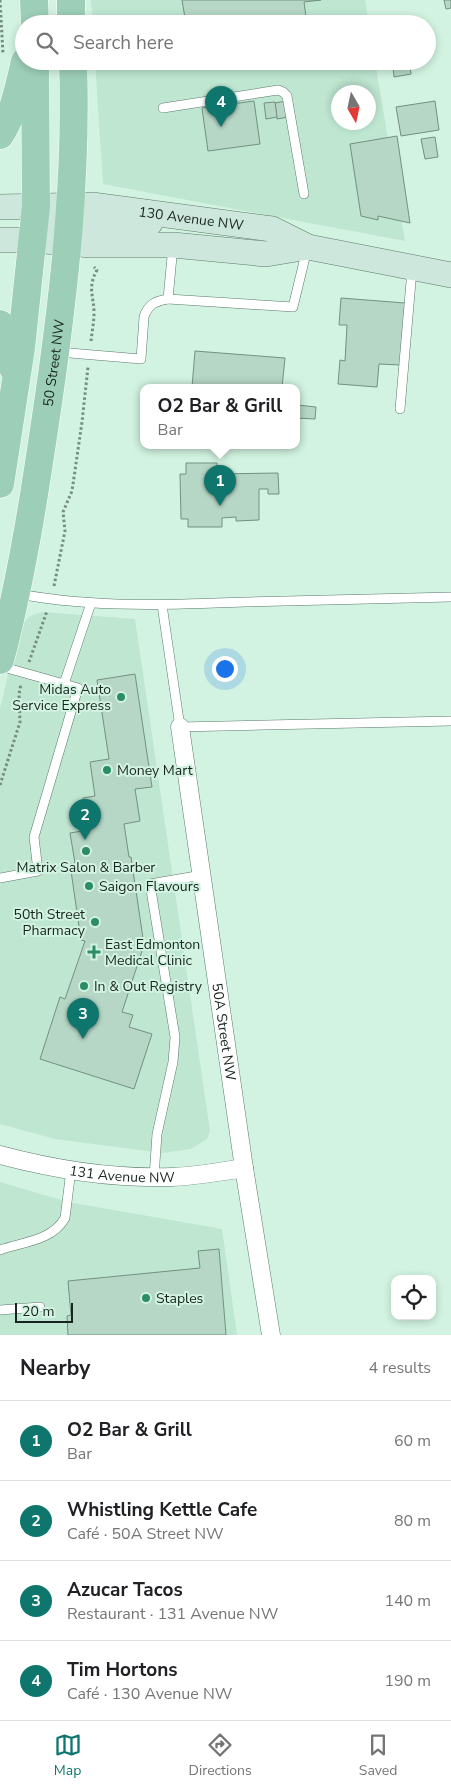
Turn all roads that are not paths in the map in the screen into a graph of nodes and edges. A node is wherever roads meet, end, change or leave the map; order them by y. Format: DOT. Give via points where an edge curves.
graph roads {
  1 [pos="70,0"];
  2 [pos="71,15"];
  3 [pos="13,62"];
  4 [pos="36,70"];
  5 [pos="73,70"];
  6 [pos="163,108"];
  7 [pos="0,135"];
  8 [pos="304,194"];
  9 [pos="36,206"];
  10 [pos="0,207"];
  11 [pos="69,226"];
  12 [pos="0,240"];
  13 [pos="33,240"];
  14 [pos="173,245"];
  15 [pos="308,247"];
  16 [pos="412,267"];
  17 [pos="451,276"];
  18 [pos="168,299"];
  19 [pos="0,324"];
  20 [pos="55,352"];
  21 [pos="16,384"];
  22 [pos="400,409"];
  23 [pos="0,484"];
  24 [pos="16,594"];
  25 [pos="451,597"];
  26 [pos="90,603"];
  27 [pos="162,605"];
  28 [pos="0,660"];
  29 [pos="0,666"];
  30 [pos="64,684"];
  31 [pos="451,721"];
  32 [pos="180,727"];
  33 [pos="202,875"];
  34 [pos="0,878"];
  35 [pos="0,1155"];
  36 [pos="244,1168"];
  37 [pos="71,1170"];
  38 [pos="154,1177"];
  39 [pos="0,1250"];
  40 [pos="40,1307"];
  41 [pos="0,1310"];
  42 [pos="271,1335"];
  1 -- 2 [label="main road"];
  3 -- 7 [label="main road" via="15,101"];
  4 -- 9 [label="main road"];
  5 -- 11 [label="main road, 50 Street NW" via="73,183"];
  6 -- 8 [label="lane" via="278,90 284,92"];
  9 -- 10 [label="street"];
  9 -- 11 [label="street"];
  9 -- 13 [label="main road"];
  11 -- 13 [label="street"];
  11 -- 14 [label="street, 130 Avenue NW"];
  11 -- 15 [label="street, 130 Avenue NW" via="144,225 179,217 272,229"];
  11 -- 20 [label="main road, 50 Street NW"];
  12 -- 13 [label="street"];
  13 -- 21 [label="main road"];
  14 -- 15 [label="street, 130 Avenue NW" via="266,254"];
  14 -- 18 [label="lane"];
  15 -- 16 [label="street, 130 Avenue NW"];
  15 -- 18 [label="lane" via="293,307"];
  16 -- 17 [label="street, 130 Avenue NW"];
  16 -- 22 [label="lane"];
  18 -- 20 [label="lane" via="153,302 146,310 141,359"];
  19 -- 21 [label="main road"];
  20 -- 24 [label="main road, 50 Street NW"];
  21 -- 23 [label="main road"];
  24 -- 26 [label="lane"];
  24 -- 28 [label="main road, 50 Street NW"];
  25 -- 27 [label="lane"];
  26 -- 27 [label="lane"];
  26 -- 30 [label="lane"];
  27 -- 32 [label="lane"];
  29 -- 30 [label="lane"];
  30 -- 34 [label="lane" via="78,688 34,837 38,871"];
  31 -- 32 [label="lane"];
  32 -- 33 [label="street, 50A Street NW"];
  33 -- 36 [label="street, 50A Street NW"];
  33 -- 38 [label="lane" via="150,884 175,1036 173,1062 157,1134"];
  35 -- 37 [label="street, 131 Avenue NW"];
  36 -- 38 [label="street, 131 Avenue NW"];
  36 -- 42 [label="street, 50A Street NW"];
  37 -- 38 [label="street, 131 Avenue NW"];
  37 -- 39 [label="lane" via="65,1218 61,1225 52,1233"];
  40 -- 41 [label="lane"];
}
